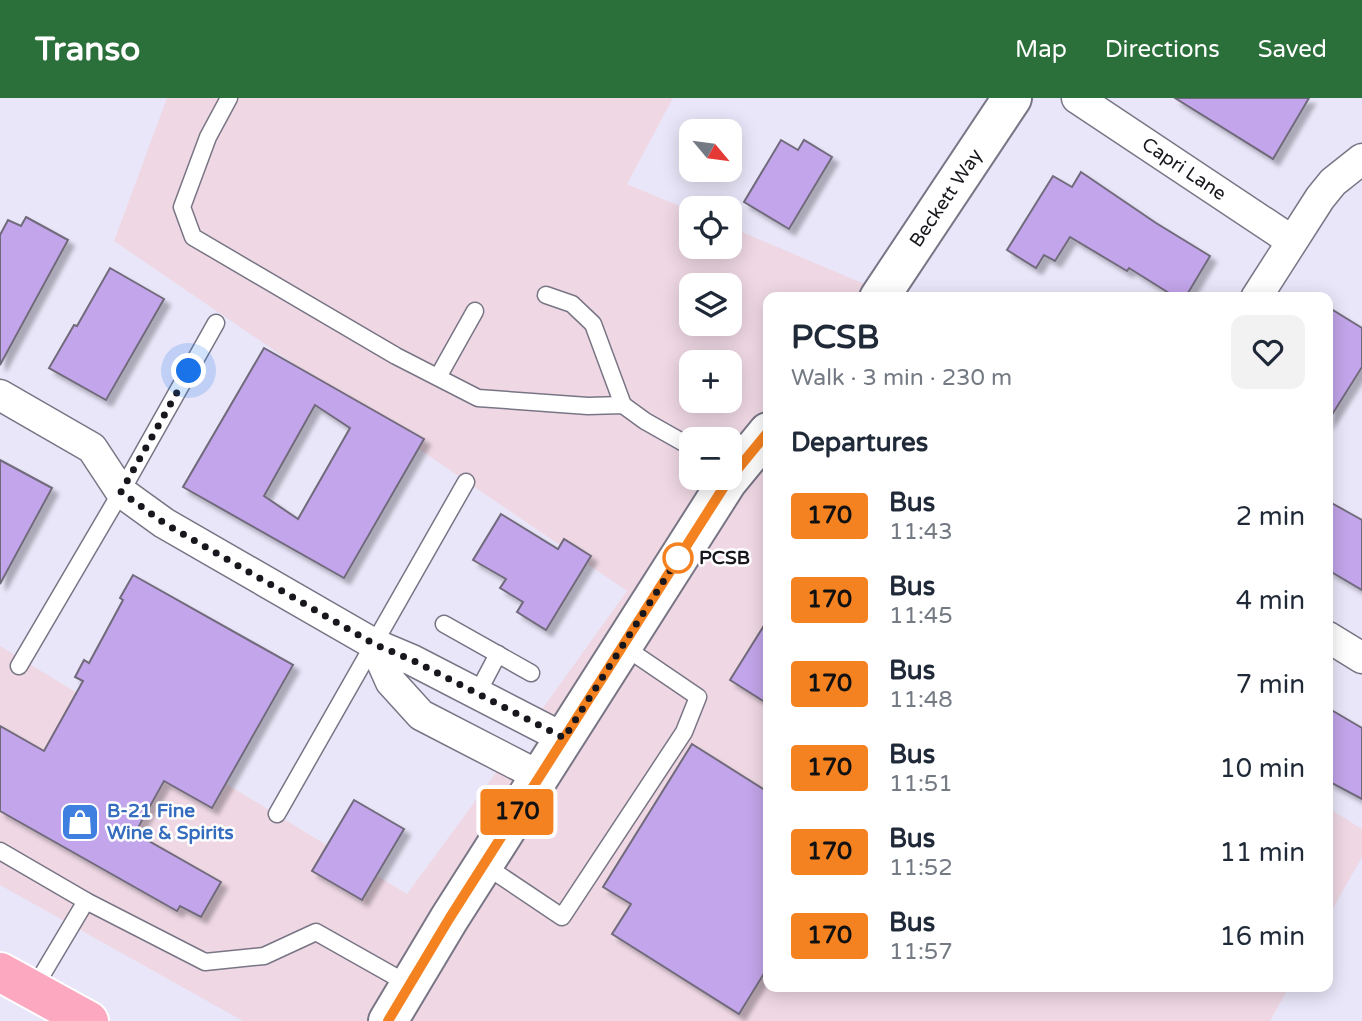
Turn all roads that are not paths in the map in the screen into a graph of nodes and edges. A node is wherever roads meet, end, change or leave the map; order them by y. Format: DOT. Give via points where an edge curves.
graph roads {
  1 [pos="229,98"];
  2 [pos="1012,98"];
  3 [pos="1077,98"];
  4 [pos="1362,159"];
  5 [pos="1292,241"];
  6 [pos="883,292"];
  7 [pos="1260,292"];
  8 [pos="546,295"];
  9 [pos="475,311"];
  10 [pos="216,323"];
  11 [pos="438,377"];
  12 [pos="0,395"];
  13 [pos="624,405"];
  14 [pos="763,437"];
  15 [pos="679,440"];
  16 [pos="742,460"];
  17 [pos="466,482"];
  18 [pos="720,490"];
  19 [pos="121,492"];
  20 [pos="444,624"];
  21 [pos="1333,640"];
  22 [pos="374,644"];
  23 [pos="622,646"];
  24 [pos="498,654"];
  25 [pos="1362,658"];
  26 [pos="19,666"];
  27 [pos="531,673"];
  28 [pos="477,694"];
  29 [pos="564,738"];
  30 [pos="539,776"];
  31 [pos="277,814"];
  32 [pos="0,851"];
  33 [pos="483,864"];
  34 [pos="86,901"];
  35 [pos="16,981"];
  36 [pos="410,985"];
  37 [pos="89,1021"];
  38 [pos="388,1021"];
  1 -- 11 [label="lane" via="208,137 182,207 193,237"];
  2 -- 6 [label="street, Beckett Way"];
  3 -- 5 [label="street, Capri Lane"];
  4 -- 5 [label="street" via="1333,182"];
  5 -- 7 [label="street"];
  8 -- 13 [label="lane" via="572,304 593,324"];
  9 -- 11 [label="lane"];
  10 -- 19 [label="lane"];
  11 -- 13 [label="lane" via="478,398"];
  12 -- 19 [label="street" via="92,448"];
  13 -- 15 [label="lane"];
  14 -- 16 [label="street"];
  17 -- 22 [label="lane"];
  18 -- 23 [label="street"];
  19 -- 22 [label="street" via="164,523"];
  19 -- 26 [label="lane"];
  20 -- 24 [label="lane"];
  21 -- 25 [label="street"];
  22 -- 28 [label="street"];
  22 -- 30 [label="street" via="391,682 421,715"];
  22 -- 31 [label="lane"];
  23 -- 29 [label="street"];
  23 -- 33 [label="lane" via="698,697 684,732 562,917"];
  24 -- 27 [label="lane"];
  24 -- 28 [label="lane"];
  28 -- 29 [label="street"];
  29 -- 30 [label="street"];
  30 -- 33 [label="street"];
  32 -- 34 [label="lane"];
  33 -- 36 [label="street"];
  34 -- 35 [label="lane"];
  34 -- 36 [label="lane" via="205,962 264,956 316,932"];
  35 -- 37 [label="highway"];
  36 -- 38 [label="street"];
}
